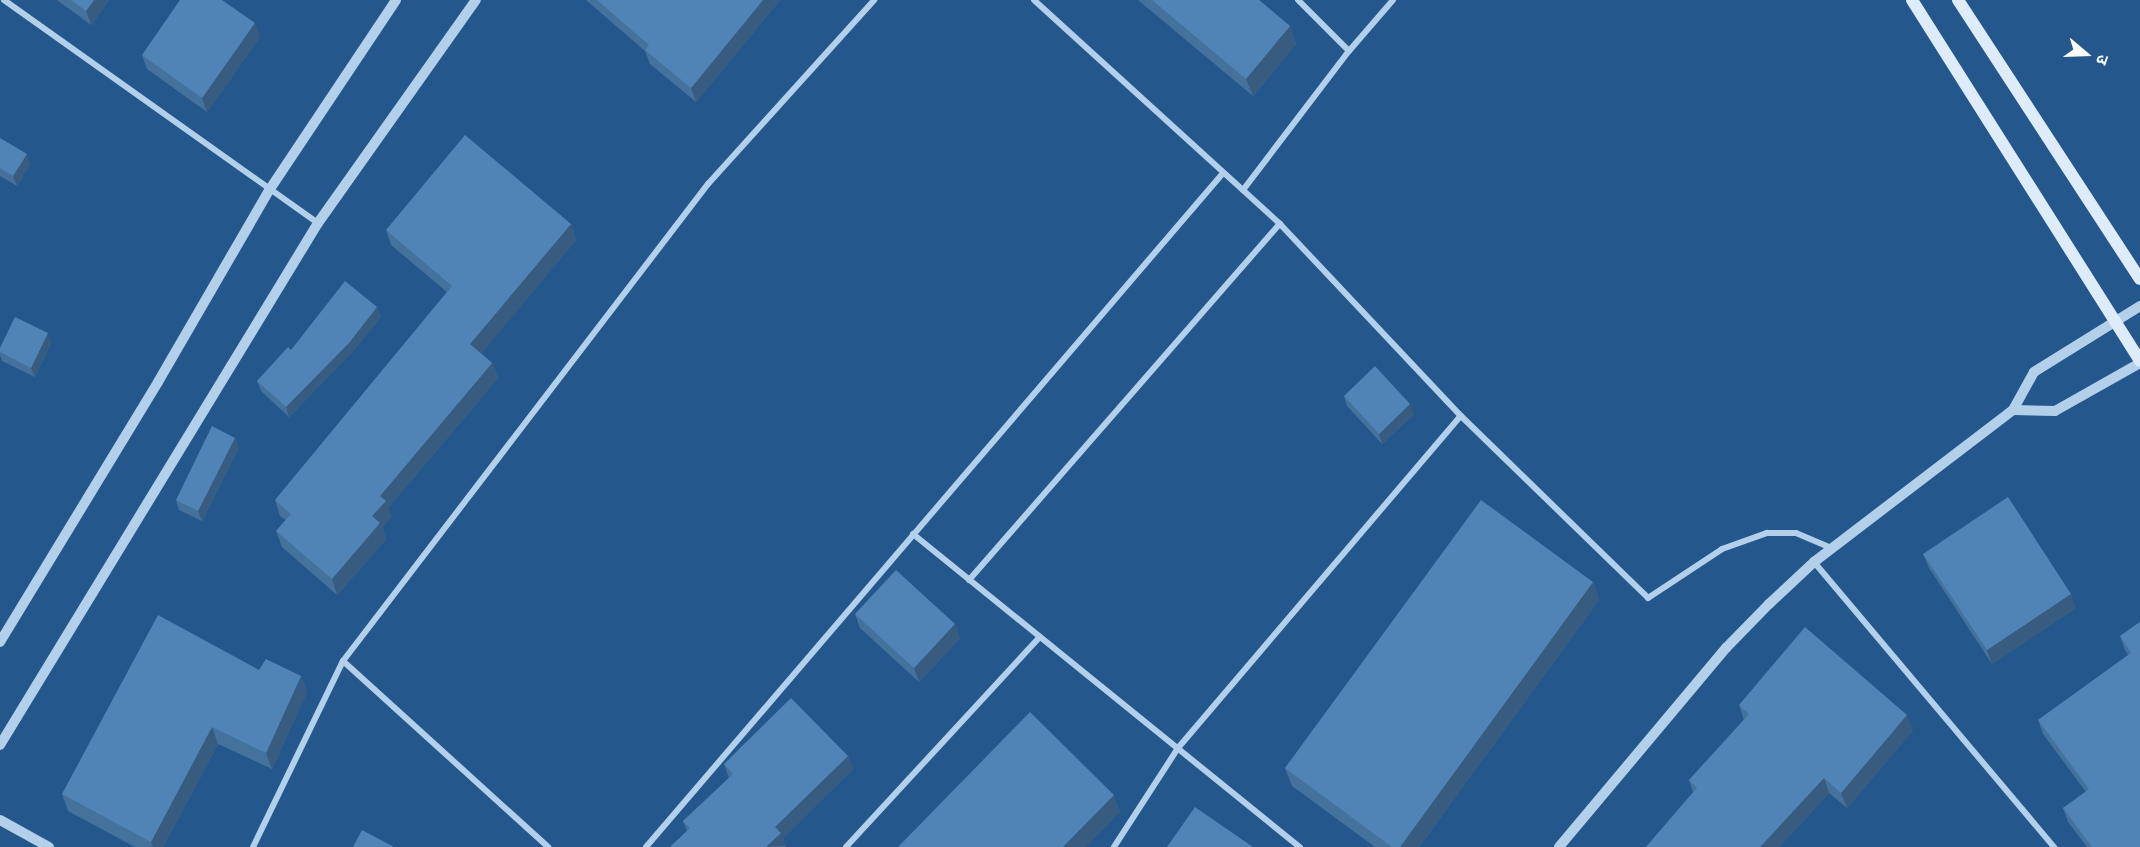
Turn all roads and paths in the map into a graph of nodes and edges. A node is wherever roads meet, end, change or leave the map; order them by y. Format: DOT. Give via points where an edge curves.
graph roads {
  1 [pos="4,0"];
  2 [pos="396,0"];
  3 [pos="476,0"];
  4 [pos="874,0"];
  5 [pos="1034,0"];
  6 [pos="1298,0"];
  7 [pos="1393,0"];
  8 [pos="1912,0"];
  9 [pos="1958,0"];
  10 [pos="1349,51"];
  11 [pos="1222,173"];
  12 [pos="270,189"];
  13 [pos="1243,190"];
  14 [pos="318,223"];
  15 [pos="1280,224"];
  16 [pos="2140,279"];
  17 [pos="2140,306"];
  18 [pos="2114,321"];
  19 [pos="2140,362"];
  20 [pos="2013,410"];
  21 [pos="1461,416"];
  22 [pos="913,534"];
  23 [pos="1832,548"];
  24 [pos="1814,562"];
  25 [pos="969,580"];
  26 [pos="1040,637"];
  27 [pos="0,642"];
  28 [pos="343,662"];
  29 [pos="0,745"];
  30 [pos="1178,748"];
  31 [pos="0,820"];
  32 [pos="49,847"];
  33 [pos="253,847"];
  34 [pos="548,847"];
  35 [pos="646,847"];
  36 [pos="846,847"];
  37 [pos="1114,847"];
  38 [pos="1300,847"];
  39 [pos="1559,847"];
  40 [pos="2054,847"];
  1 -- 12 [label="street"];
  2 -- 12 [label="street"];
  3 -- 14 [label="street"];
  4 -- 28 [label="street" via="708,184"];
  5 -- 11 [label="street"];
  6 -- 10 [label="street"];
  7 -- 10 [label="street"];
  8 -- 18 [label="main road"];
  9 -- 16 [label="main road"];
  10 -- 13 [label="street"];
  11 -- 13 [label="street"];
  11 -- 22 [label="street"];
  12 -- 14 [label="street"];
  12 -- 27 [label="street"];
  13 -- 15 [label="street"];
  14 -- 29 [label="street"];
  15 -- 21 [label="street"];
  15 -- 25 [label="street"];
  17 -- 18 [label="street"];
  18 -- 19 [label="main road"];
  18 -- 20 [label="street" via="2034,372"];
  19 -- 20 [label="street" via="2055,411"];
  20 -- 23 [label="street"];
  21 -- 23 [label="street" via="1648,598 1722,549 1767,532 1796,533"];
  21 -- 30 [label="street"];
  22 -- 25 [label="street"];
  22 -- 35 [label="street"];
  23 -- 24 [label="street"];
  24 -- 39 [label="street" via="1726,648"];
  24 -- 40 [label="street"];
  25 -- 26 [label="street"];
  26 -- 30 [label="street"];
  26 -- 36 [label="street"];
  28 -- 33 [label="street"];
  28 -- 34 [label="street"];
  30 -- 37 [label="street"];
  30 -- 38 [label="street"];
  31 -- 32 [label="street"];
}
